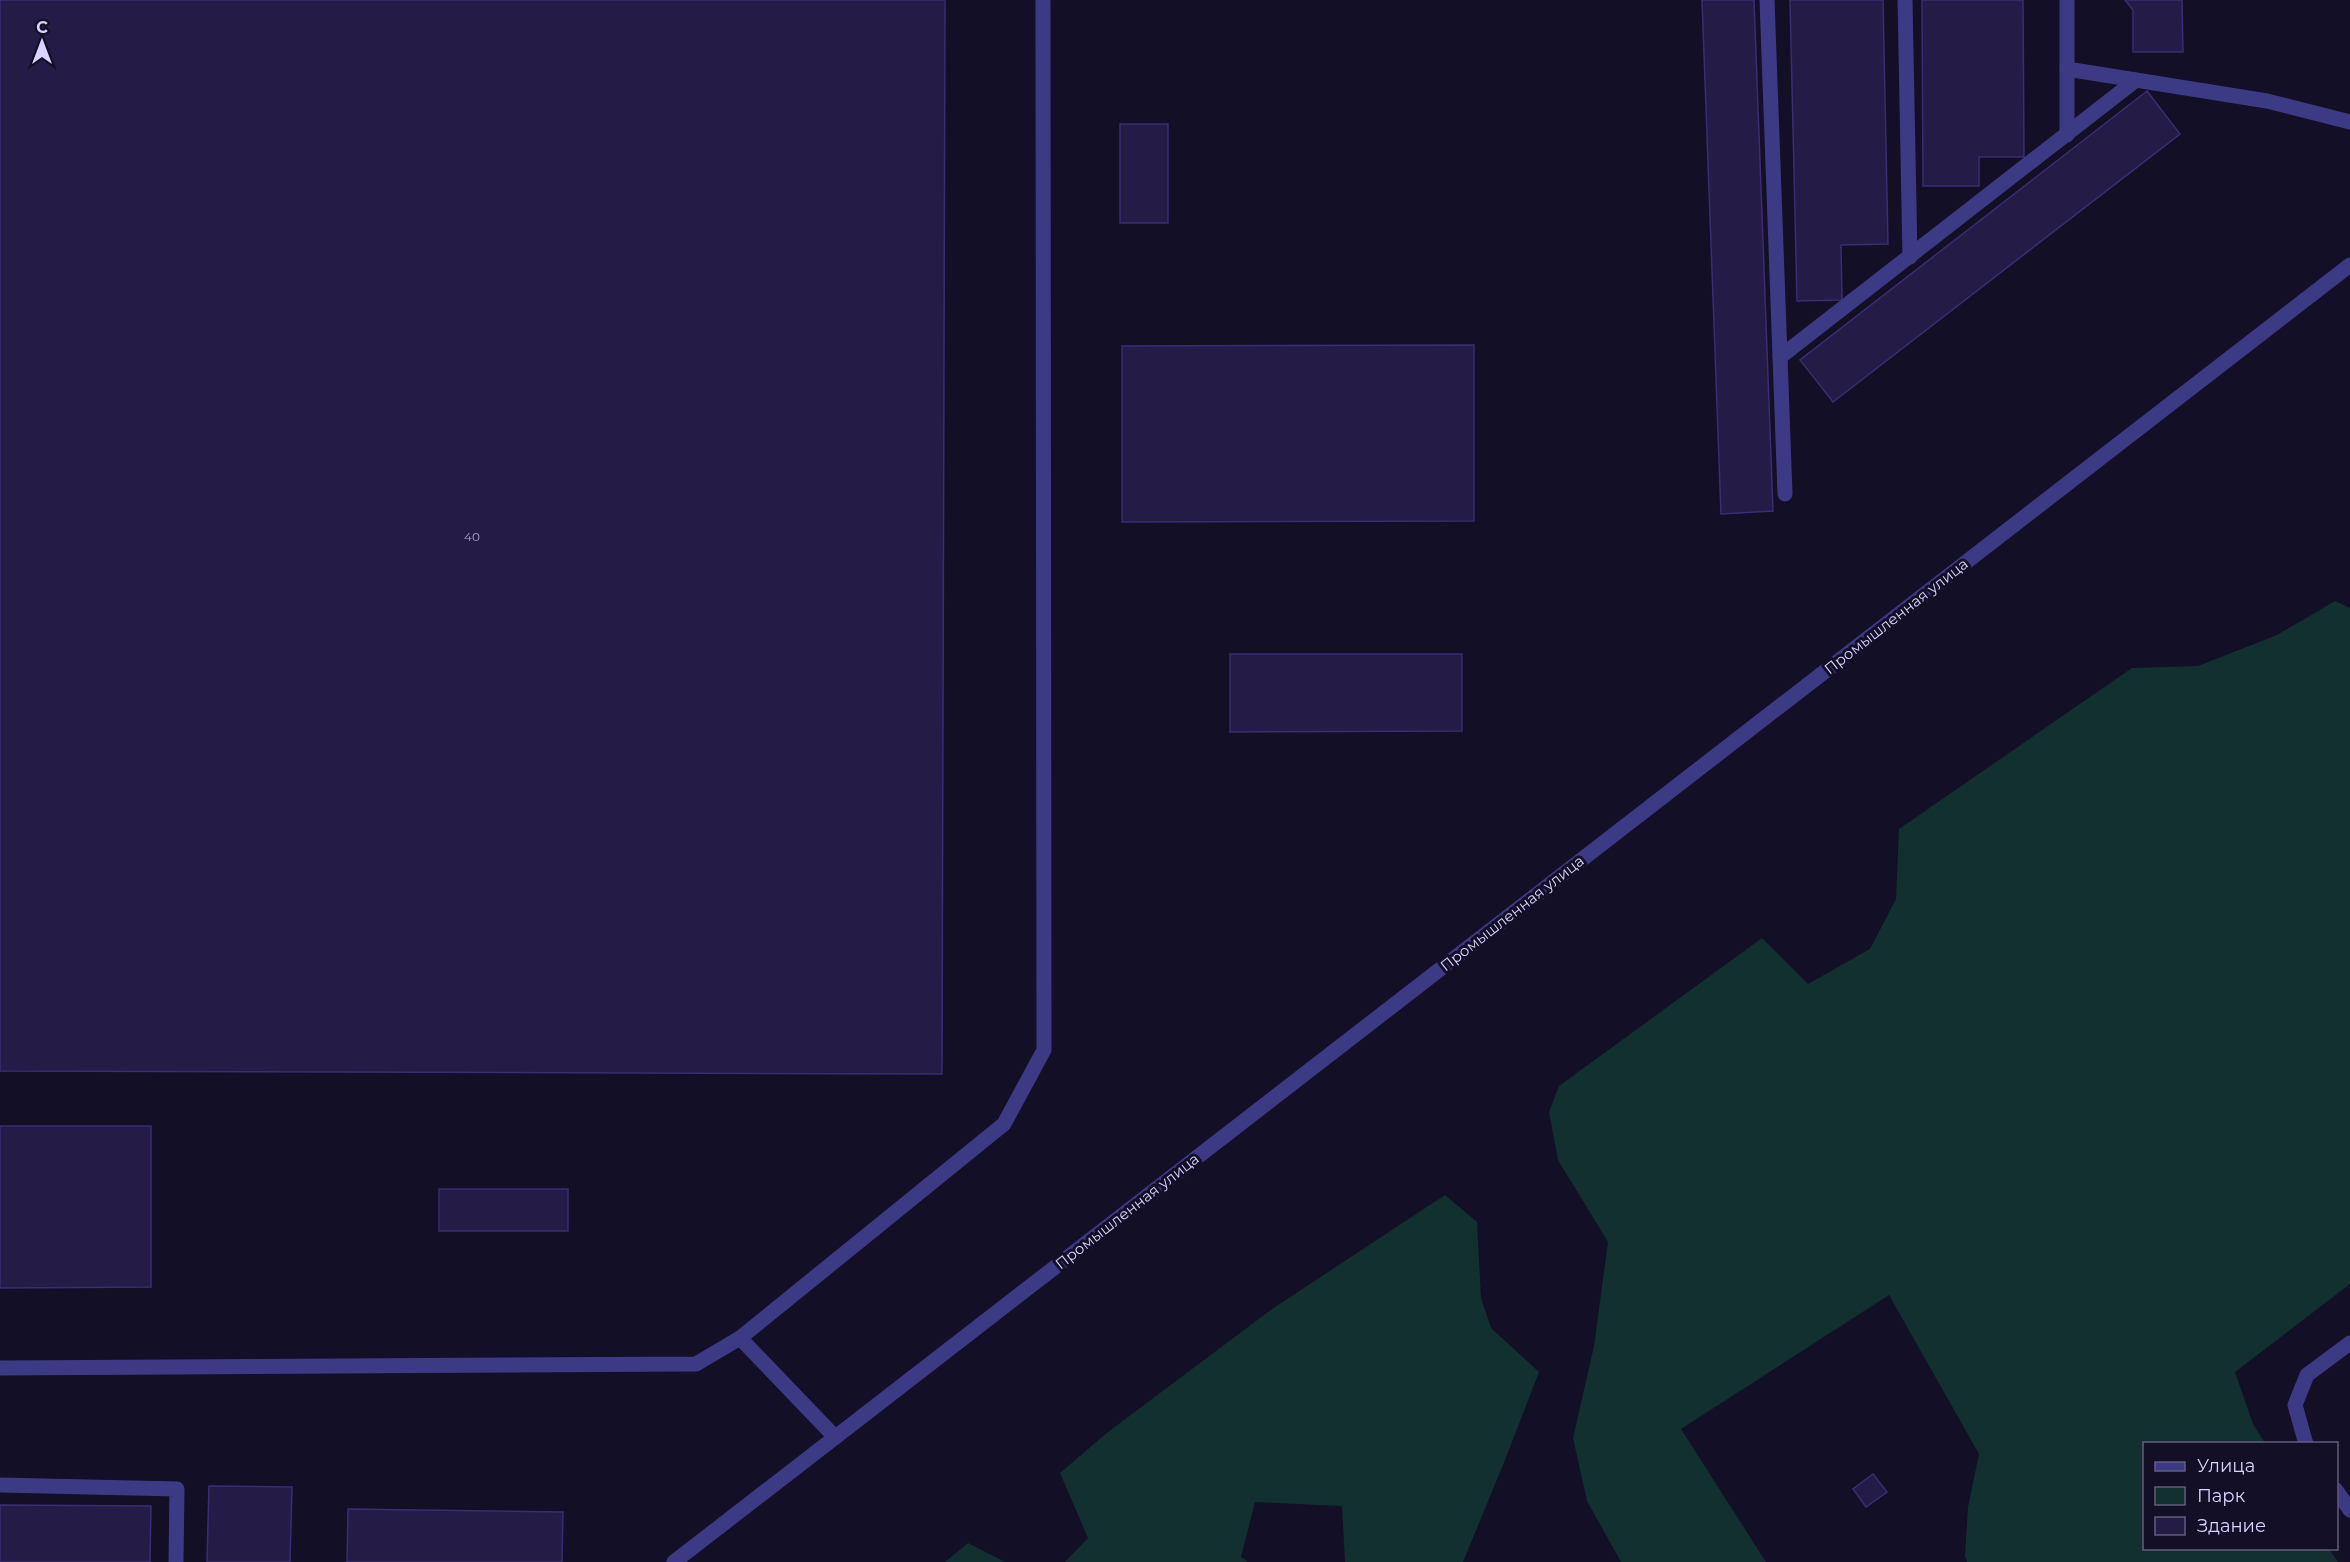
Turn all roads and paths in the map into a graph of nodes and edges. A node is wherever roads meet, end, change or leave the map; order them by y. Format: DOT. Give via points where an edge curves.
graph roads {
  1 [pos="1043,0"];
  2 [pos="1767,0"];
  3 [pos="1905,0"];
  4 [pos="2067,0"];
  5 [pos="2067,69"];
  6 [pos="2136,80"];
  7 [pos="2350,122"];
  8 [pos="2067,135"];
  9 [pos="1910,257"];
  10 [pos="2350,266"];
  11 [pos="1780,357"];
  12 [pos="1785,494"];
  13 [pos="740,1338"];
  14 [pos="2350,1343"];
  15 [pos="0,1368"];
  16 [pos="835,1437"];
  17 [pos="2306,1442"];
  18 [pos="0,1485"];
  19 [pos="2338,1492"];
  20 [pos="2350,1510"];
  21 [pos="176,1562"];
  22 [pos="674,1562"];
  1 -- 13 [label="street" via="1044,1050 1004,1124"];
  2 -- 11 [label="street"];
  3 -- 9 [label="street"];
  4 -- 5 [label="street"];
  5 -- 6 [label="street"];
  5 -- 8 [label="street"];
  6 -- 7 [label="street" via="2267,101"];
  6 -- 8 [label="street"];
  8 -- 9 [label="street"];
  9 -- 11 [label="street"];
  10 -- 16 [label="street, Промышленная улица"];
  11 -- 12 [label="street"];
  13 -- 15 [label="street" via="696,1364"];
  13 -- 16 [label="street"];
  14 -- 17 [label="street" via="2307,1375 2295,1405"];
  16 -- 22 [label="street, Промышленная улица"];
  18 -- 21 [label="street" via="177,1489"];
  19 -- 20 [label="street"];
}
